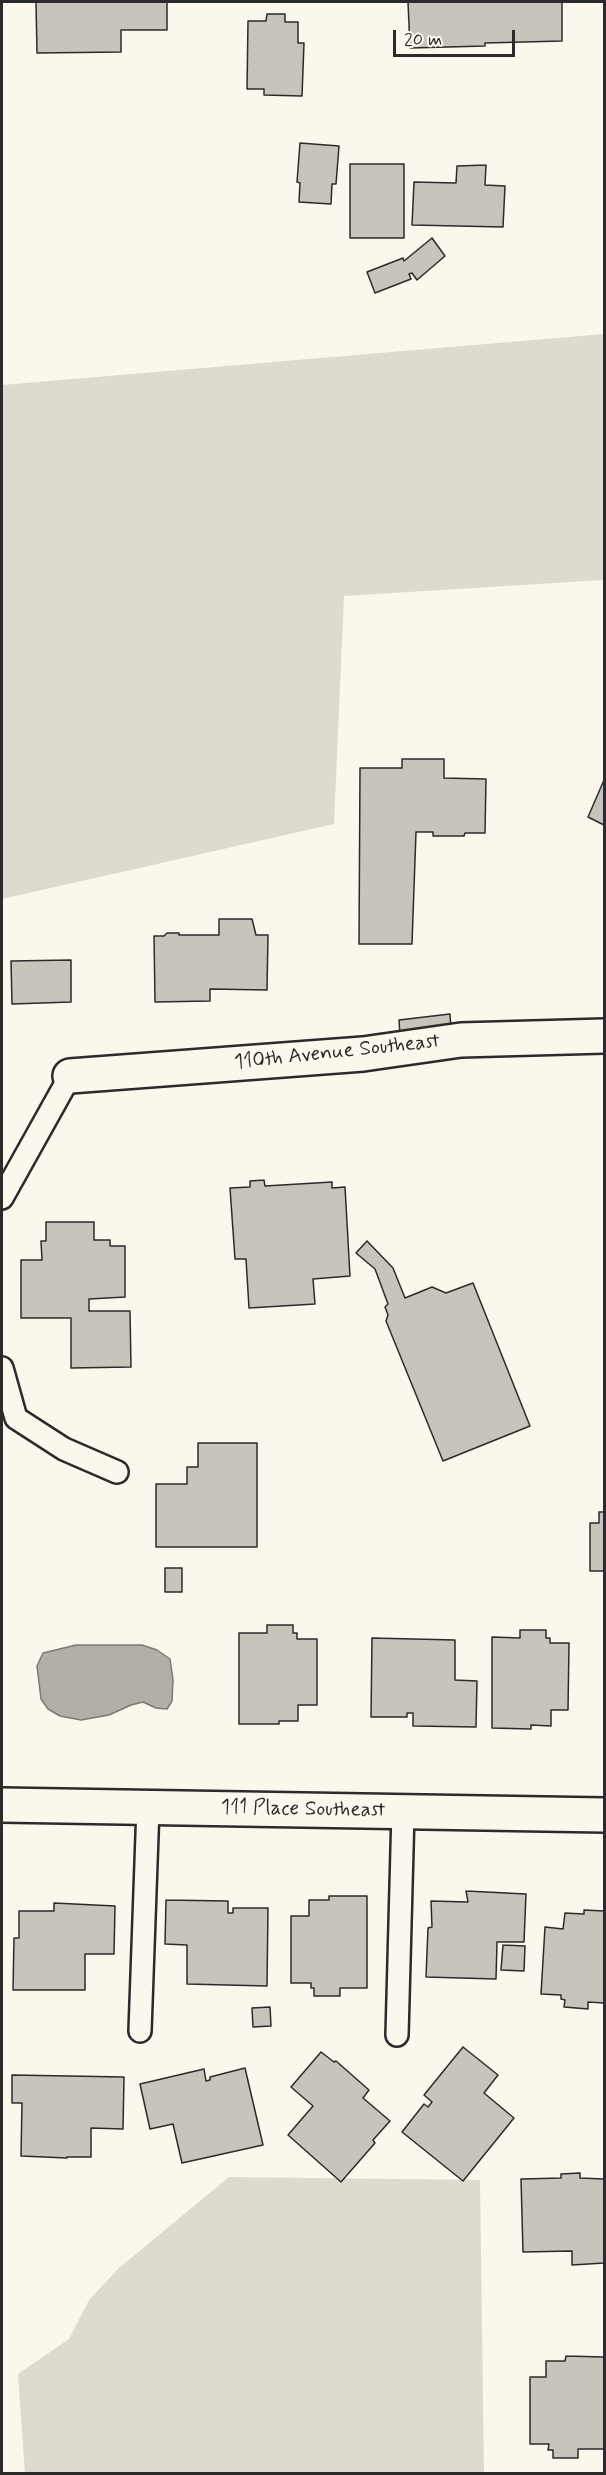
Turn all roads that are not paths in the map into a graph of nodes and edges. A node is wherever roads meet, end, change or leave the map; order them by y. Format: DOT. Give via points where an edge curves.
graph roads {
  1 [pos="604,1036"];
  2 [pos="70,1076"];
  3 [pos="2,1198"];
  4 [pos="2,1368"];
  5 [pos="117,1472"];
  6 [pos="2,1805"];
  7 [pos="148,1807"];
  8 [pos="403,1812"];
  9 [pos="604,1815"];
  10 [pos="140,2031"];
  11 [pos="397,2035"];
  1 -- 2 [label="street, 110th Avenue Southeast" via="461,1040 363,1054"];
  2 -- 3 [label="lane"];
  4 -- 5 [label="lane" via="16,1418 64,1449"];
  6 -- 7 [label="street, 111 Place Southeast"];
  7 -- 8 [label="street, 111 Place Southeast"];
  7 -- 10 [label="lane"];
  8 -- 9 [label="street, 111 Place Southeast"];
  8 -- 11 [label="lane"];
}
